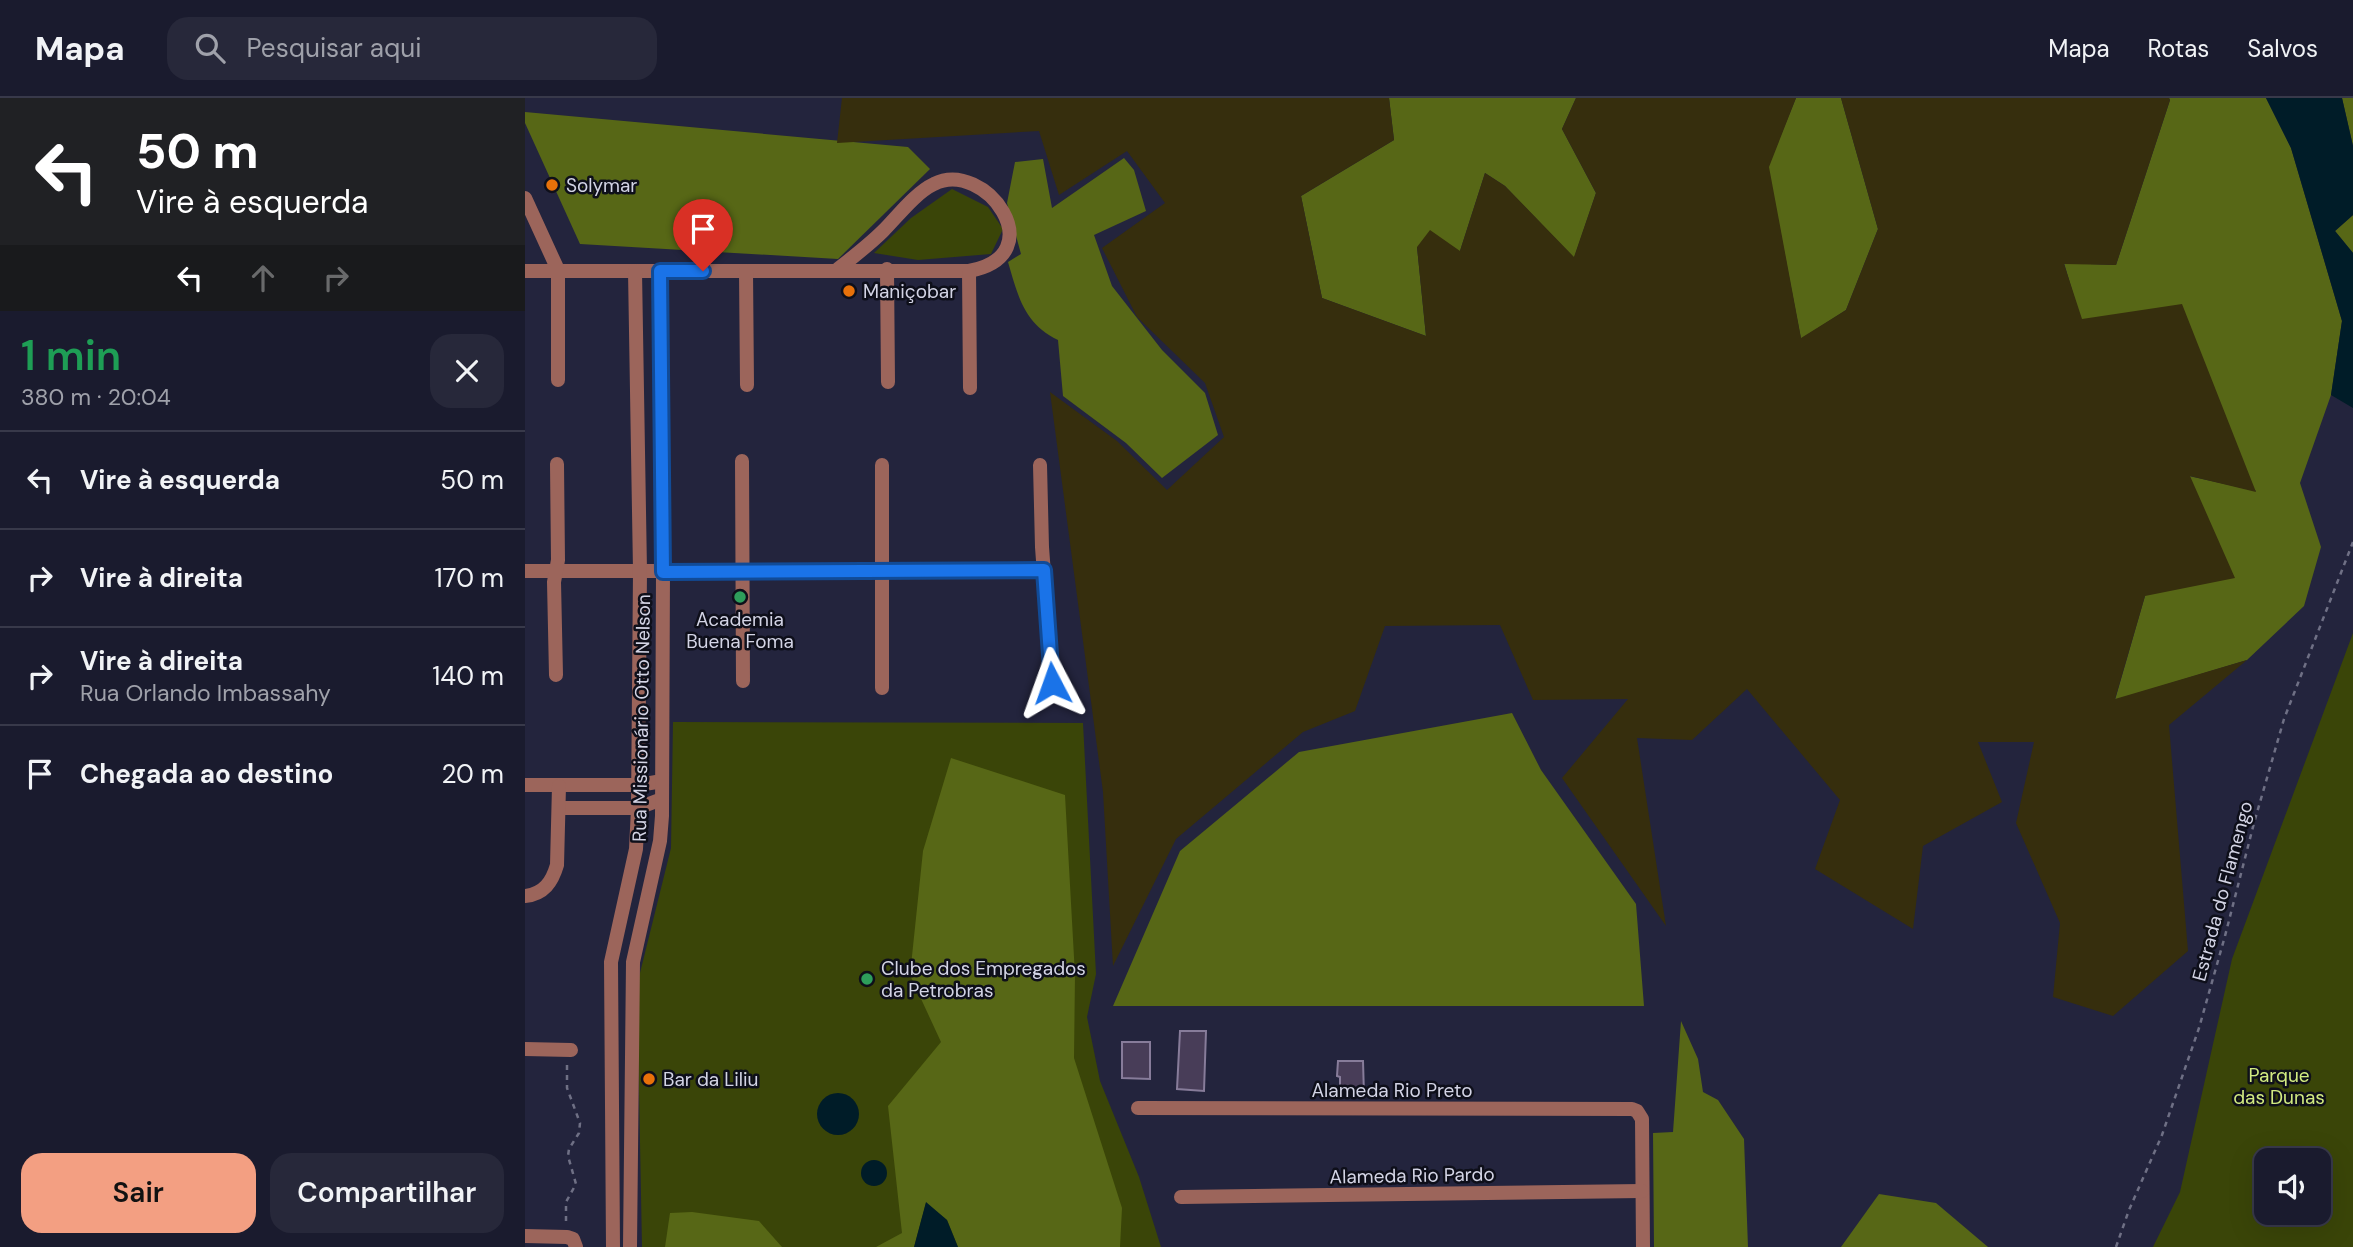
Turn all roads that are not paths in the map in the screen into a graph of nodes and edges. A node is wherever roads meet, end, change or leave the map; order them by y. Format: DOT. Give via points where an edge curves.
graph roads {
  1 [pos="525,198"];
  2 [pos="838,269"];
  3 [pos="887,269"];
  4 [pos="558,270"];
  5 [pos="525,271"];
  6 [pos="635,271"];
  7 [pos="660,271"];
  8 [pos="746,271"];
  9 [pos="968,271"];
  10 [pos="558,380"];
  11 [pos="888,382"];
  12 [pos="747,385"];
  13 [pos="970,388"];
  14 [pos="743,461"];
  15 [pos="557,464"];
  16 [pos="881,465"];
  17 [pos="1040,465"];
  18 [pos="1044,570"];
  19 [pos="525,571"];
  20 [pos="557,571"];
  21 [pos="742,571"];
  22 [pos="882,571"];
  23 [pos="640,572"];
  24 [pos="663,572"];
  25 [pos="556,675"];
  26 [pos="743,681"];
  27 [pos="1052,683"];
  28 [pos="882,688"];
  29 [pos="662,780"];
  30 [pos="525,785"];
  31 [pos="639,785"];
  32 [pos="559,786"];
  33 [pos="662,799"];
  34 [pos="559,808"];
  35 [pos="638,808"];
  36 [pos="525,897"];
  37 [pos="525,1049"];
  38 [pos="569,1050"];
  39 [pos="1138,1108"];
  40 [pos="1642,1191"];
  41 [pos="1181,1197"];
  42 [pos="525,1236"];
  43 [pos="572,1242"];
  44 [pos="613,1247"];
  45 [pos="630,1247"];
  46 [pos="1643,1247"];
  1 -- 4 [label="street"];
  2 -- 3 [label="street"];
  2 -- 8 [label="street"];
  2 -- 9 [label="street" via="924,190 946,180 960,180 992,198 1009,224 1005,253 986,268"];
  3 -- 9 [label="street"];
  3 -- 11 [label="street"];
  4 -- 5 [label="street"];
  4 -- 6 [label="street"];
  4 -- 10 [label="street"];
  6 -- 7 [label="street"];
  6 -- 23 [label="street, Rua Missionário Otto Nelson"];
  7 -- 8 [label="street"];
  7 -- 24 [label="street, Rua Missionário Otto Nelson"];
  8 -- 12 [label="street"];
  9 -- 13 [label="street"];
  14 -- 21 [label="street"];
  15 -- 20 [label="street"];
  16 -- 22 [label="street"];
  17 -- 18 [label="street"];
  18 -- 22 [label="street"];
  18 -- 27 [label="street"];
  19 -- 20 [label="street"];
  20 -- 23 [label="street"];
  20 -- 25 [label="street"];
  21 -- 22 [label="street"];
  21 -- 24 [label="street"];
  21 -- 26 [label="street"];
  22 -- 28 [label="street"];
  23 -- 24 [label="street"];
  23 -- 31 [label="street, Rua Missionário Otto Nelson"];
  24 -- 29 [label="street, Rua Missionário Otto Nelson"];
  29 -- 31 [label="street"];
  29 -- 33 [label="street, Rua Missionário Otto Nelson"];
  30 -- 32 [label="street"];
  31 -- 32 [label="street"];
  31 -- 35 [label="street, Rua Missionário Otto Nelson"];
  32 -- 34 [label="street"];
  33 -- 35 [label="street"];
  33 -- 45 [label="street, Rua Missionário Otto Nelson" via="660,841 633,962"];
  34 -- 35 [label="street"];
  34 -- 36 [label="street" via="554,876 540,893"];
  35 -- 44 [label="street, Rua Missionário Otto Nelson" via="636,849 611,962"];
  37 -- 38 [label="street"];
  39 -- 40 [label="street, Alameda Rio Preto" via="1632,1110 1642,1119"];
  40 -- 41 [label="street, Alameda Rio Pardo"];
  40 -- 46 [label="street"];
  42 -- 43 [label="street"];
}
